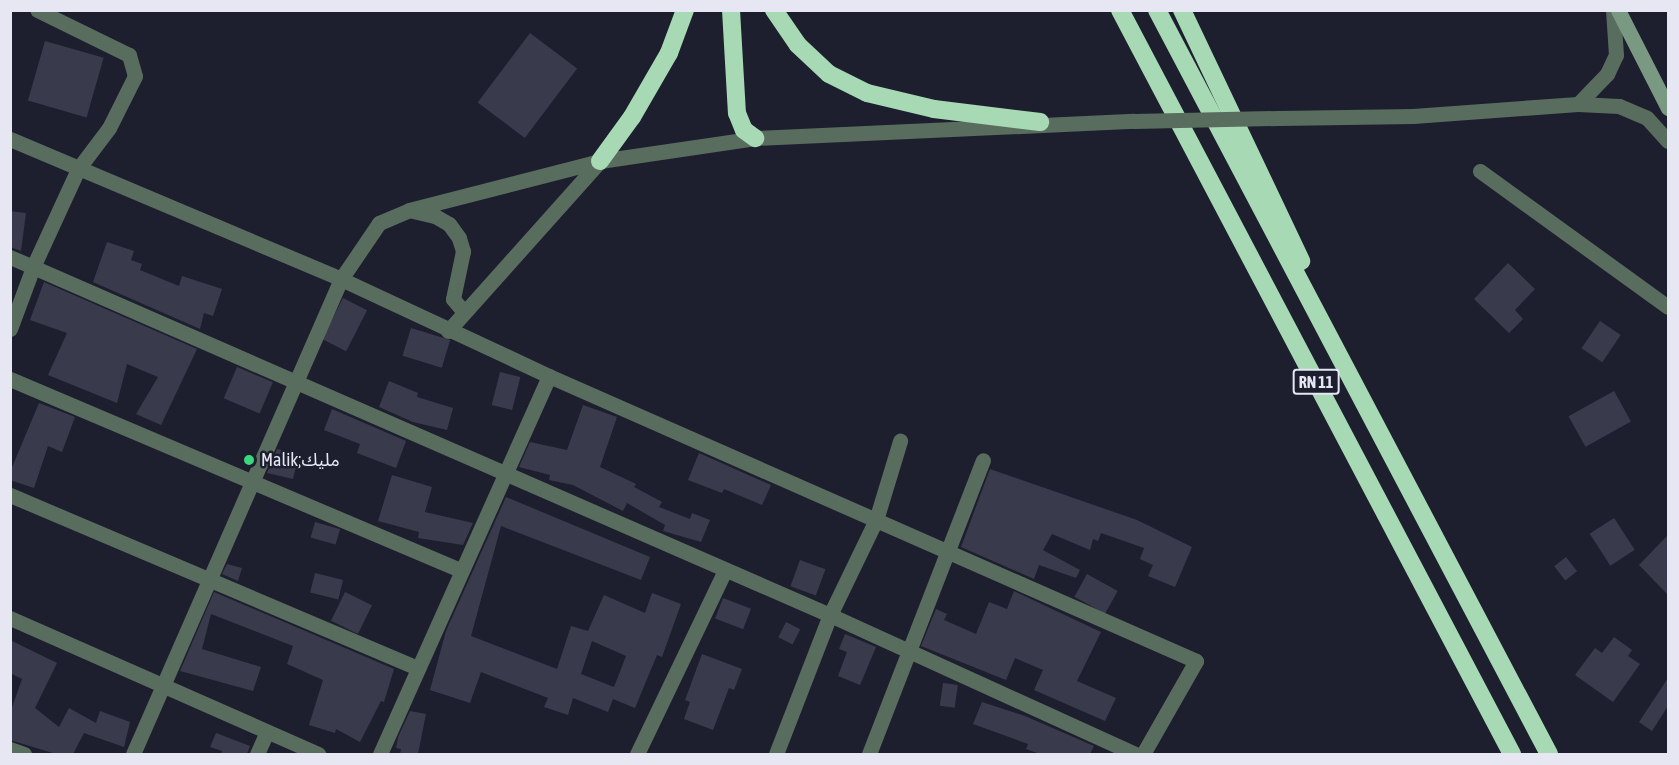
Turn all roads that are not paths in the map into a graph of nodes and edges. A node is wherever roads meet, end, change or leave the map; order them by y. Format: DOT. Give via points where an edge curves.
graph roads {
  1 [pos="37,10"];
  2 [pos="685,10"];
  3 [pos="731,10"];
  4 [pos="774,10"];
  5 [pos="1109,10"];
  6 [pos="1120,10"];
  7 [pos="1157,10"];
  8 [pos="1182,10"];
  9 [pos="1613,10"];
  10 [pos="1618,10"];
  11 [pos="1578,104"];
  12 [pos="1668,108"];
  13 [pos="1040,122"];
  14 [pos="755,138"];
  15 [pos="10,139"];
  16 [pos="1668,141"];
  17 [pos="600,161"];
  18 [pos="78,169"];
  19 [pos="1480,171"];
  20 [pos="409,210"];
  21 [pos="1230,218"];
  22 [pos="10,257"];
  23 [pos="33,267"];
  24 [pos="341,279"];
  25 [pos="1668,306"];
  26 [pos="463,311"];
  27 [pos="10,329"];
  28 [pos="448,331"];
  29 [pos="549,376"];
  30 [pos="10,379"];
  31 [pos="293,382"];
  32 [pos="900,441"];
  33 [pos="1390,453"];
  34 [pos="983,459"];
  35 [pos="504,474"];
  36 [pos="251,482"];
  37 [pos="10,495"];
  38 [pos="876,520"];
  39 [pos="948,552"];
  40 [pos="461,570"];
  41 [pos="725,570"];
  42 [pos="209,580"];
  43 [pos="830,615"];
  44 [pos="10,618"];
  45 [pos="908,651"];
  46 [pos="418,668"];
  47 [pos="164,686"];
  48 [pos="267,732"];
  49 [pos="10,749"];
  50 [pos="24,754"];
  51 [pos="132,754"];
  52 [pos="257,754"];
  53 [pos="318,754"];
  54 [pos="380,754"];
  55 [pos="637,754"];
  56 [pos="776,754"];
  57 [pos="869,754"];
  58 [pos="1135,754"];
  59 [pos="1143,754"];
  60 [pos="1512,754"];
  61 [pos="1549,754"];
  1 -- 18 [label="street" via="129,56 135,76 109,128"];
  2 -- 17 [label="highway" via="669,52 632,117"];
  3 -- 14 [label="highway" via="737,113 744,130"];
  4 -- 13 [label="highway" via="798,45 829,74 867,93 934,109"];
  5 -- 21 [label="highway"];
  6 -- 21 [label="highway, RN 11"];
  7 -- 33 [label="highway, RN 11"];
  8 -- 33 [label="highway"];
  9 -- 11 [label="street" via="1616,55 1608,74"];
  10 -- 12 [label="main road"];
  11 -- 13 [label="street, bridge" via="1413,116"];
  11 -- 16 [label="street" via="1619,106 1647,118"];
  13 -- 14 [label="street" via="883,135"];
  14 -- 17 [label="street"];
  15 -- 18 [label="street"];
  17 -- 20 [label="street"];
  17 -- 26 [label="street"];
  18 -- 23 [label="street"];
  18 -- 24 [label="street"];
  19 -- 25 [label="street"];
  20 -- 24 [label="street" via="379,224"];
  20 -- 26 [label="street" via="435,216 449,224 459,238 463,251 453,299"];
  21 -- 60 [label="highway, RN 11"];
  22 -- 23 [label="street"];
  23 -- 27 [label="street"];
  23 -- 31 [label="street"];
  24 -- 28 [label="street"];
  24 -- 31 [label="street"];
  26 -- 28 [label="street"];
  28 -- 29 [label="street"];
  29 -- 35 [label="street"];
  29 -- 38 [label="street"];
  30 -- 36 [label="street"];
  31 -- 35 [label="street"];
  31 -- 36 [label="street"];
  32 -- 38 [label="street"];
  33 -- 61 [label="highway, RN 11"];
  34 -- 39 [label="street"];
  35 -- 40 [label="street"];
  35 -- 41 [label="street"];
  36 -- 40 [label="street"];
  36 -- 42 [label="street"];
  37 -- 42 [label="street"];
  38 -- 39 [label="street"];
  38 -- 43 [label="street"];
  39 -- 45 [label="street"];
  39 -- 59 [label="street" via="1196,661"];
  40 -- 46 [label="street"];
  41 -- 43 [label="street"];
  41 -- 55 [label="street"];
  42 -- 46 [label="street"];
  42 -- 47 [label="street"];
  43 -- 45 [label="street"];
  43 -- 56 [label="street"];
  44 -- 47 [label="street"];
  45 -- 57 [label="street"];
  45 -- 58 [label="street"];
  46 -- 54 [label="street"];
  47 -- 48 [label="street"];
  47 -- 51 [label="street"];
  48 -- 52 [label="street"];
  48 -- 53 [label="street"];
  49 -- 50 [label="street"];
}
